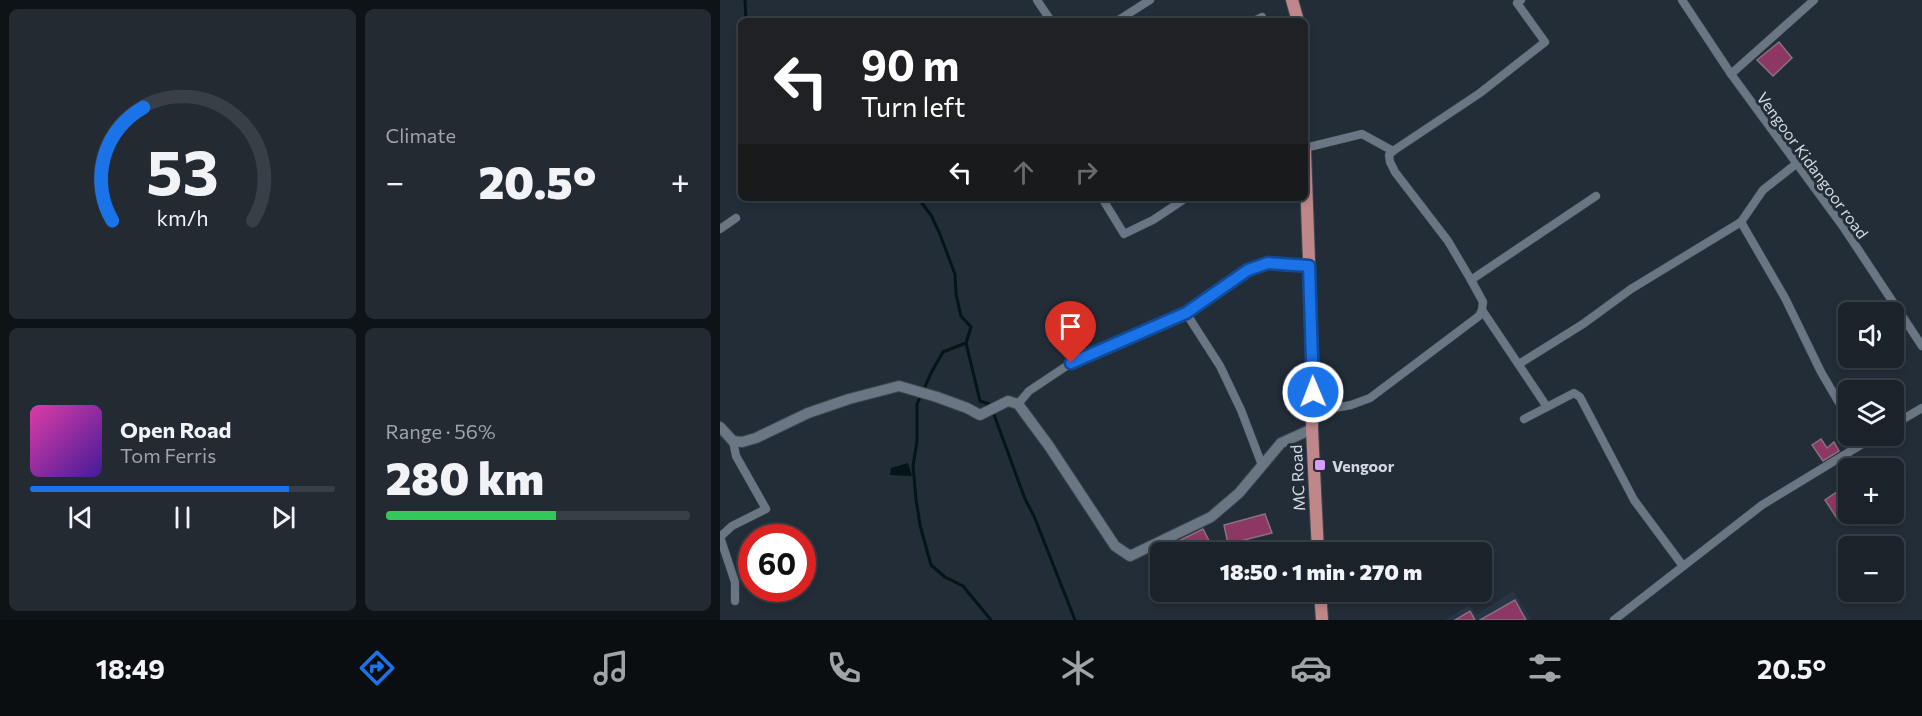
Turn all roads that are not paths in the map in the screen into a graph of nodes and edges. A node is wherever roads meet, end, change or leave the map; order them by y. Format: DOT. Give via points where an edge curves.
graph roads {
  1 [pos="1037,0"];
  2 [pos="1150,0"];
  3 [pos="1292,0"];
  4 [pos="1521,0"];
  5 [pos="1682,0"];
  6 [pos="1814,0"];
  7 [pos="1049,18"];
  8 [pos="1123,18"];
  9 [pos="1297,18"];
  10 [pos="1731,74"];
  11 [pos="1308,149"];
  12 [pos="1393,151"];
  13 [pos="1796,164"];
  14 [pos="1596,196"];
  15 [pos="1104,201"];
  16 [pos="1182,201"];
  17 [pos="1307,201"];
  18 [pos="736,218"];
  19 [pos="1741,222"];
  20 [pos="720,228"];
  21 [pos="1309,266"];
  22 [pos="1471,280"];
  23 [pos="1482,310"];
  24 [pos="1186,313"];
  25 [pos="1922,346"];
  26 [pos="1519,364"];
  27 [pos="1838,401"];
  28 [pos="1018,404"];
  29 [pos="1547,407"];
  30 [pos="1922,408"];
  31 [pos="1313,412"];
  32 [pos="1524,419"];
  33 [pos="1904,419"];
  34 [pos="720,427"];
  35 [pos="1312,429"];
  36 [pos="733,441"];
  37 [pos="1858,446"];
  38 [pos="1262,465"];
  39 [pos="1317,542"];
  40 [pos="1683,566"];
  41 [pos="735,601"];
  42 [pos="1321,602"];
  43 [pos="1617,619"];
  44 [pos="1322,620"];
  1 -- 7 [label="street"];
  2 -- 8 [label="street"];
  3 -- 9 [label="main road"];
  4 -- 12 [label="street" via="1517,3 1545,42 1480,93"];
  5 -- 10 [label="street, Vengoor Kidangoor road"];
  6 -- 10 [label="street"];
  10 -- 13 [label="street, Vengoor Kidangoor road"];
  11 -- 12 [label="street" via="1362,134"];
  12 -- 22 [label="street" via="1389,155 1395,172 1448,242"];
  13 -- 19 [label="street" via="1763,190"];
  13 -- 25 [label="street, Vengoor Kidangoor road" via="1844,228"];
  14 -- 22 [label="street"];
  15 -- 16 [label="street" via="1124,234"];
  17 -- 21 [label="main road, MC Road"];
  18 -- 20 [label="street"];
  19 -- 26 [label="street"];
  19 -- 27 [label="street"];
  21 -- 24 [label="street" via="1268,263 1248,270"];
  21 -- 31 [label="main road, MC Road"];
  22 -- 23 [label="street" via="1483,302"];
  23 -- 26 [label="street"];
  23 -- 31 [label="street" via="1370,398"];
  24 -- 28 [label="street" via="1071,363 1029,391"];
  24 -- 38 [label="street" via="1220,366"];
  26 -- 29 [label="street"];
  28 -- 36 [label="street" via="1008,401 980,415 899,386 808,413 756,438"];
  28 -- 38 [label="street" via="1115,546 1130,556 1211,517 1239,493"];
  29 -- 32 [label="street"];
  29 -- 40 [label="street" via="1574,393 1580,397 1634,500"];
  30 -- 33 [label="street"];
  31 -- 35 [label="main road, MC Road"];
  34 -- 36 [label="street"];
  35 -- 38 [label="street" via="1281,443"];
  35 -- 39 [label="main road, MC Road"];
  36 -- 41 [label="street" via="736,456 766,509 732,526 720,537 735,582"];
  37 -- 40 [label="street" via="1762,505"];
  40 -- 43 [label="street"];
  42 -- 44 [label="main road"];
}
